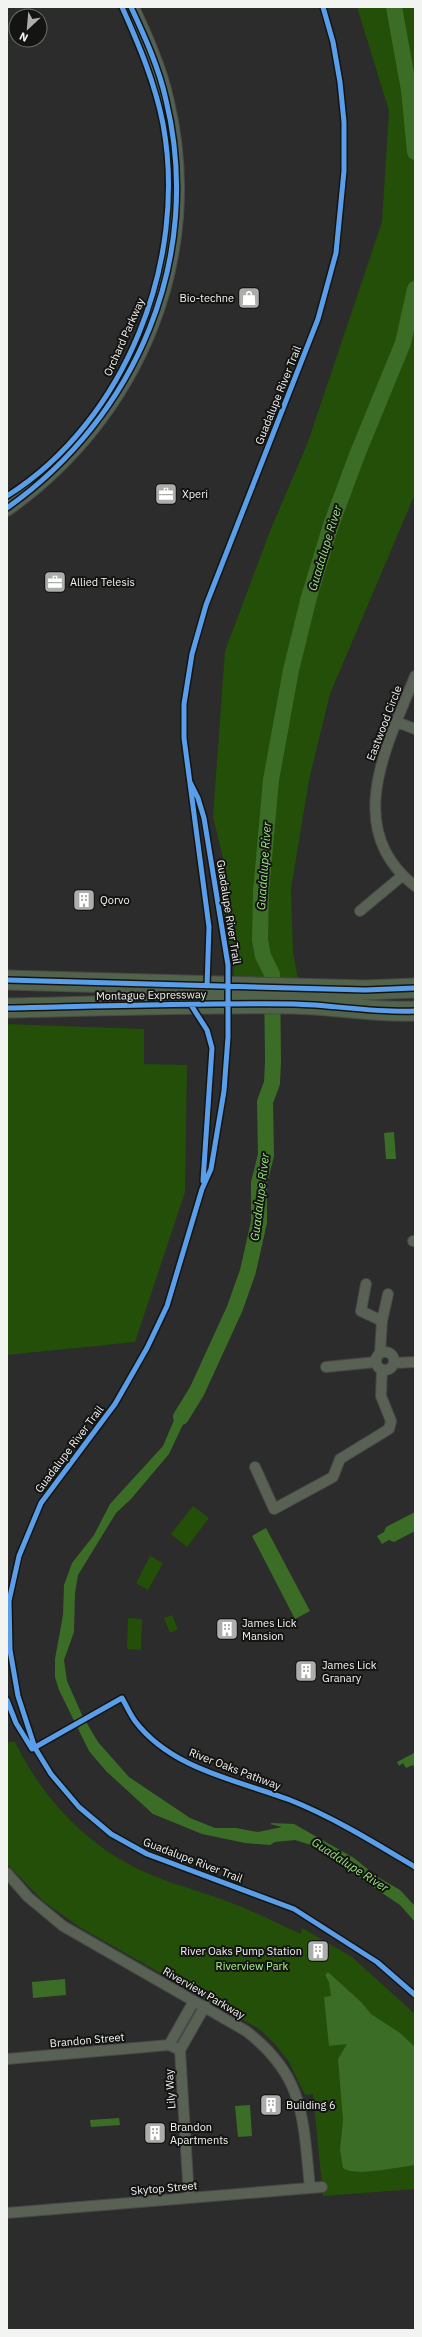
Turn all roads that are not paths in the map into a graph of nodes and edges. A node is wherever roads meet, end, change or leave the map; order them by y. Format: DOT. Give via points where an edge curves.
graph roads {
  1 [pos="122,7"];
  2 [pos="131,7"];
  3 [pos="134,22"];
  4 [pos="78,439"];
  5 [pos="7,496"];
  6 [pos="7,508"];
  7 [pos="415,676"];
  8 [pos="397,722"];
  9 [pos="415,729"];
  10 [pos="402,876"];
  11 [pos="415,886"];
  12 [pos="360,910"];
  13 [pos="7,968"];
  14 [pos="7,980"];
  15 [pos="76,983"];
  16 [pos="415,988"];
  17 [pos="218,995"];
  18 [pos="297,996"];
  19 [pos="7,1008"];
  20 [pos="415,1011"];
  21 [pos="366,1284"];
  22 [pos="388,1294"];
  23 [pos="382,1321"];
  24 [pos="379,1362"];
  25 [pos="415,1362"];
  26 [pos="394,1363"];
  27 [pos="326,1367"];
  28 [pos="255,1467"];
  29 [pos="7,1873"];
  30 [pos="194,2000"];
  31 [pos="205,2006"];
  32 [pos="170,2045"];
  33 [pos="180,2050"];
  34 [pos="7,2059"];
  35 [pos="322,2187"];
  36 [pos="310,2188"];
  37 [pos="190,2198"];
  38 [pos="7,2213"];
  1 -- 3 [label="main road, Orchard Parkway"];
  2 -- 3 [label="main road, Orchard Parkway"];
  3 -- 4 [label="main road, Orchard Parkway" via="167,124 176,175 168,270 144,344"];
  4 -- 5 [label="main road, Orchard Parkway"];
  4 -- 6 [label="main road, Orchard Parkway" via="56,469"];
  7 -- 8 [label="street, Eastwood Circle"];
  8 -- 9 [label="street"];
  8 -- 10 [label="street, Eastwood Circle" via="379,768 373,806 381,841"];
  10 -- 11 [label="street, Eastwood Circle"];
  10 -- 12 [label="street"];
  13 -- 15 [label="highway" via="40,970"];
  14 -- 15 [label="highway, Montague Expressway"];
  15 -- 17 [label="highway, Montague Expressway"];
  16 -- 18 [label="highway, Montague Expressway"];
  17 -- 18 [label="highway, Montague Expressway"];
  17 -- 19 [label="highway, Montague Expressway"];
  18 -- 20 [label="highway, Montague Expressway" via="358,1010"];
  21 -- 23 [label="street" via="361,1311"];
  22 -- 23 [label="street"];
  23 -- 24 [label="street"];
  24 -- 26 [label="street" via="388,1370"];
  24 -- 26 [label="street" via="386,1352 392,1355"];
  24 -- 27 [label="street"];
  24 -- 28 [label="street" via="381,1396 391,1421 389,1429 340,1459 333,1477 274,1509"];
  25 -- 26 [label="street"];
  29 -- 30 [label="street, Riverview Parkway" via="28,1896 63,1926"];
  30 -- 31 [label="street, Riverview Parkway"];
  30 -- 32 [label="street"];
  31 -- 33 [label="street"];
  31 -- 36 [label="street, Riverview Parkway" via="261,2042 283,2067 298,2097"];
  32 -- 33 [label="street"];
  32 -- 34 [label="street, Brandon Street"];
  33 -- 37 [label="street, Lily Way"];
  35 -- 36 [label="street, Skytop Street"];
  36 -- 37 [label="street, Skytop Street"];
  37 -- 38 [label="street, Skytop Street"];
}
